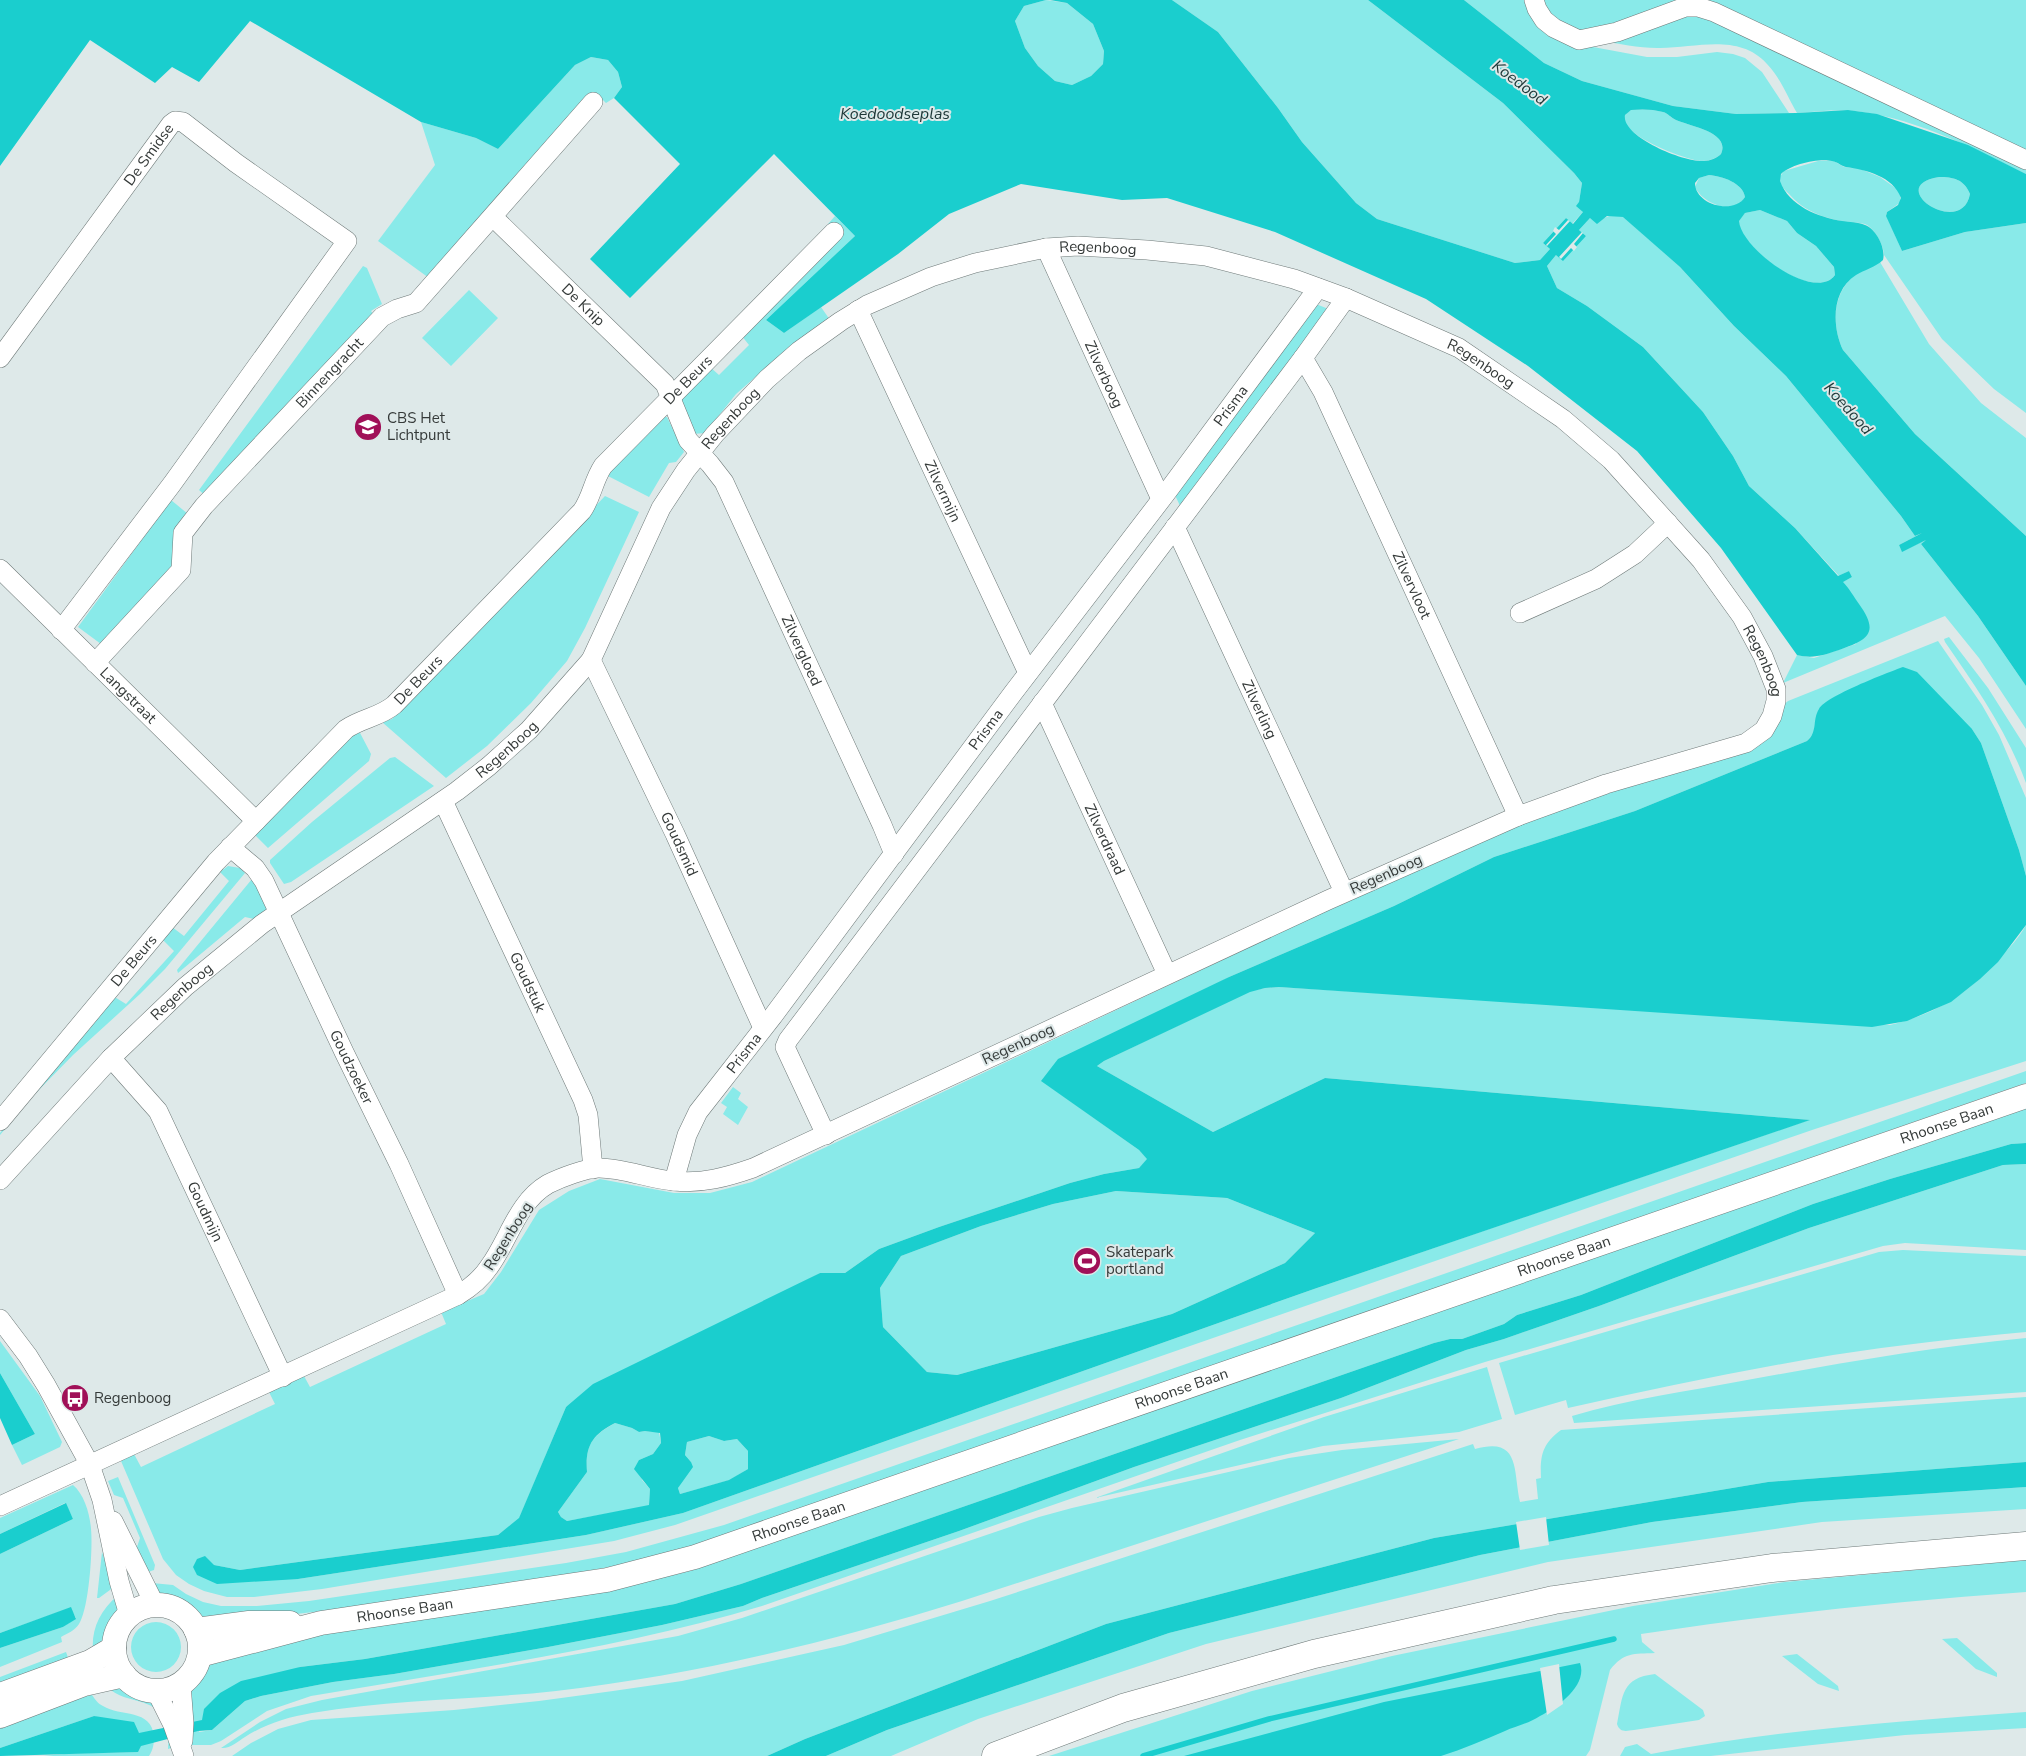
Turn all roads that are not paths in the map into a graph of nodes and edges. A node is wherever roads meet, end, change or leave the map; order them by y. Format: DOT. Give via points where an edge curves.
graph roads {
  1 [pos="1534,0"];
  2 [pos="594,102"];
  3 [pos="2026,160"];
  4 [pos="493,217"];
  5 [pos="834,232"];
  6 [pos="1046,248"];
  7 [pos="1318,288"];
  8 [pos="1346,298"];
  9 [pos="858,310"];
  10 [pos="0,358"];
  11 [pos="1303,358"];
  12 [pos="669,397"];
  13 [pos="699,453"];
  14 [pos="1161,499"];
  15 [pos="1668,523"];
  16 [pos="1175,527"];
  17 [pos="0,569"];
  18 [pos="1520,613"];
  19 [pos="61,630"];
  20 [pos="590,660"];
  21 [pos="95,663"];
  22 [pos="1028,673"];
  23 [pos="1042,703"];
  24 [pos="443,801"];
  25 [pos="1518,816"];
  26 [pos="256,821"];
  27 [pos="230,847"];
  28 [pos="894,854"];
  29 [pos="1344,892"];
  30 [pos="278,912"];
  31 [pos="1167,974"];
  32 [pos="763,1028"];
  33 [pos="111,1058"];
  34 [pos="2026,1096"];
  35 [pos="0,1121"];
  36 [pos="826,1134"];
  37 [pos="593,1168"];
  38 [pos="0,1180"];
  39 [pos="674,1181"];
  40 [pos="458,1295"];
  41 [pos="0,1319"];
  42 [pos="283,1377"];
  43 [pos="90,1466"];
  44 [pos="102,1500"];
  45 [pos="0,1506"];
  46 [pos="2026,1546"];
  47 [pos="155,1605"];
  48 [pos="129,1615"];
  49 [pos="322,1623"];
  50 [pos="196,1630"];
  51 [pos="114,1648"];
  52 [pos="200,1655"];
  53 [pos="124,1675"];
  54 [pos="181,1684"];
  55 [pos="156,1691"];
  56 [pos="0,1695"];
  57 [pos="0,1716"];
  58 [pos="184,1753"];
  59 [pos="996,1756"];
  1 -- 3 [label="street" via="1549,24 1578,40 1617,32 1685,7 1714,12"];
  2 -- 4 [label="street, Binnengracht"];
  4 -- 12 [label="street, De Knip" via="664,384"];
  4 -- 21 [label="street, Binnengracht" via="416,303 397,308 382,317 204,506 183,533 181,570"];
  5 -- 12 [label="street, De Beurs"];
  6 -- 7 [label="street, Regenboog" via="1110,247 1206,256"];
  6 -- 9 [label="street, Regenboog" via="957,268 898,290"];
  6 -- 14 [label="street, Zilverboog"];
  7 -- 8 [label="street, Regenboog"];
  7 -- 14 [label="street, Prisma"];
  8 -- 11 [label="street, Prisma"];
  8 -- 15 [label="street, Regenboog" via="1459,348 1563,419 1611,460"];
  9 -- 13 [label="street, Regenboog" via="782,365"];
  9 -- 22 [label="street, Zilvermijn"];
  10 -- 19 [label="street, De Smidse" via="175,122 182,122 347,241 172,484"];
  11 -- 16 [label="street, Prisma"];
  11 -- 25 [label="street, Zilvervloot" via="1323,392"];
  12 -- 13 [label="street, De Knip" via="688,440"];
  12 -- 26 [label="street, De Beurs" via="603,466 595,477 582,511 394,705 383,714 346,729"];
  13 -- 20 [label="street, Regenboog" via="661,508"];
  13 -- 28 [label="street, Zilvergloed" via="724,482"];
  14 -- 22 [label="street, Prisma"];
  15 -- 18 [label="street" via="1635,554 1596,579"];
  15 -- 25 [label="street, Regenboog" via="1701,560 1742,617 1776,689 1772,716 1764,730 1746,742 1606,784"];
  16 -- 23 [label="street, Prisma"];
  16 -- 29 [label="street, Zilverling"];
  17 -- 19 [label="street, Langstraat"];
  19 -- 21 [label="street, Langstraat"];
  20 -- 24 [label="street, Regenboog" via="516,744"];
  20 -- 32 [label="street, Goudsmid" via="675,834"];
  21 -- 26 [label="street, Langstraat"];
  22 -- 28 [label="street, Prisma"];
  23 -- 31 [label="street, Zilverdraad"];
  23 -- 36 [label="street, Prisma" via="785,1047"];
  24 -- 30 [label="street, Regenboog"];
  24 -- 37 [label="street, Goudstuk" via="583,1100 588,1116"];
  25 -- 29 [label="street, Regenboog"];
  26 -- 27 [label="street, De Beurs"];
  27 -- 30 [label="street, Goudzoeker" via="260,875"];
  27 -- 35 [label="street, De Beurs"];
  28 -- 32 [label="street, Prisma"];
  29 -- 31 [label="street, Regenboog"];
  30 -- 33 [label="street, Regenboog" via="185,987"];
  30 -- 40 [label="street, Goudzoeker"];
  31 -- 36 [label="street, Regenboog"];
  32 -- 39 [label="street, Prisma" via="698,1112 687,1135"];
  33 -- 38 [label="street, Regenboog"];
  33 -- 42 [label="street, Goudmijn" via="158,1111"];
  34 -- 49 [label="main road, Rhoonse Baan" via="695,1557 607,1580"];
  36 -- 39 [label="street, Regenboog" via="735,1174 710,1180"];
  37 -- 39 [label="street, Regenboog"];
  37 -- 40 [label="street, Regenboog" via="554,1181 536,1194 520,1212 490,1266"];
  40 -- 42 [label="street, Regenboog"];
  41 -- 43 [label="street" via="46,1385"];
  42 -- 43 [label="street, Regenboog"];
  43 -- 44 [label="street"];
  43 -- 45 [label="street, Regenboog"];
  44 -- 47 [label="street"];
  44 -- 48 [label="street"];
  46 -- 59 [label="highway" via="1772,1568 1554,1600 1314,1654 1123,1708"];
  47 -- 48 [label="main road"];
  47 -- 50 [label="main road" via="180,1611"];
  48 -- 51 [label="main road" via="121,1624"];
  49 -- 50 [label="main road, Rhoonse Baan" via="249,1623"];
  49 -- 52 [label="main road, Rhoonse Baan"];
  50 -- 52 [label="main road"];
  51 -- 53 [label="main road" via="118,1667"];
  51 -- 56 [label="main road" via="90,1662"];
  52 -- 54 [label="main road" via="190,1676"];
  53 -- 55 [label="main road" via="138,1686"];
  53 -- 57 [label="main road" via="84,1684"];
  54 -- 55 [label="main road"];
  54 -- 58 [label="street"];
  55 -- 58 [label="street"];
}
